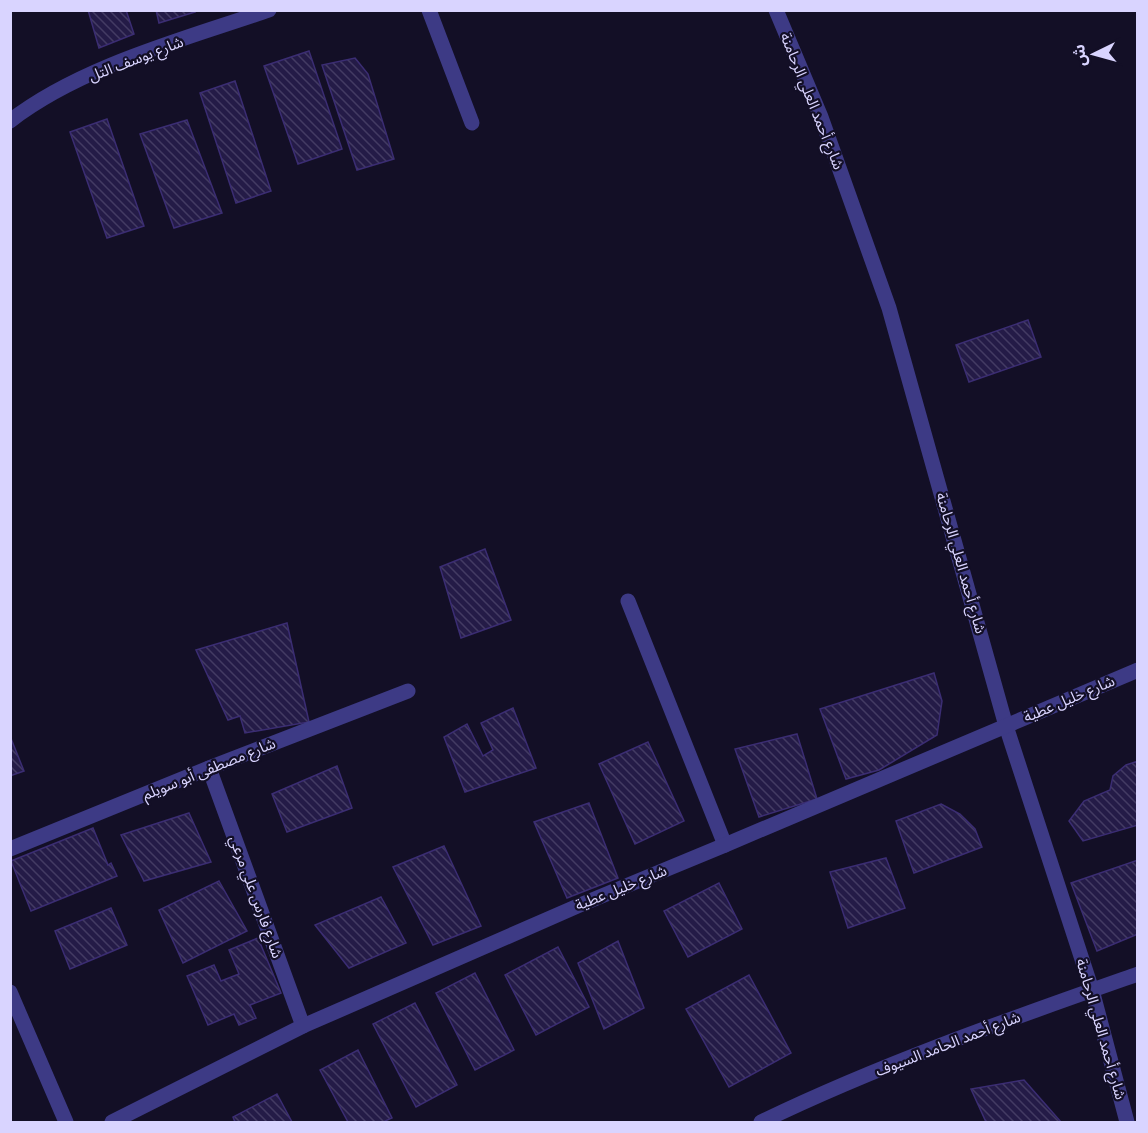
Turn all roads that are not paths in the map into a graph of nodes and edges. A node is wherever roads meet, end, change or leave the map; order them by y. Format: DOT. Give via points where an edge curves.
graph roads {
  1 [pos="269,10"];
  2 [pos="429,10"];
  3 [pos="776,10"];
  4 [pos="10,121"];
  5 [pos="472,123"];
  6 [pos="628,601"];
  7 [pos="1137,670"];
  8 [pos="408,692"];
  9 [pos="1006,726"];
  10 [pos="209,768"];
  11 [pos="725,845"];
  12 [pos="10,849"];
  13 [pos="1137,974"];
  14 [pos="1092,990"];
  15 [pos="10,992"];
  16 [pos="303,1026"];
  17 [pos="66,1122"];
  18 [pos="112,1122"];
  19 [pos="761,1122"];
  20 [pos="1127,1122"];
  1 -- 4 [label="street, شارع يوسف التل" via="119,62 59,90"];
  2 -- 5 [label="street"];
  3 -- 9 [label="street, شارع أحمد العلي الرحامنة" via="821,117 889,308"];
  6 -- 11 [label="street"];
  7 -- 9 [label="street, شارع خليل عطية"];
  8 -- 10 [label="street, شارع مصطفى أبو سويلم"];
  9 -- 11 [label="street, شارع خليل عطية"];
  9 -- 14 [label="street, شارع أحمد العلي الرحامنة"];
  10 -- 12 [label="street, شارع مصطفى أبو سويلم"];
  10 -- 16 [label="street, شارع فارس علي مرعي"];
  11 -- 16 [label="street, شارع خليل عطية"];
  13 -- 14 [label="street, شارع أحمد الحامد السيوف"];
  14 -- 19 [label="street, شارع أحمد الحامد السيوف" via="905,1059"];
  14 -- 20 [label="street, شارع أحمد العلي الرحامنة"];
  15 -- 17 [label="street"];
  16 -- 18 [label="street, شارع خليل عطية"];
}
